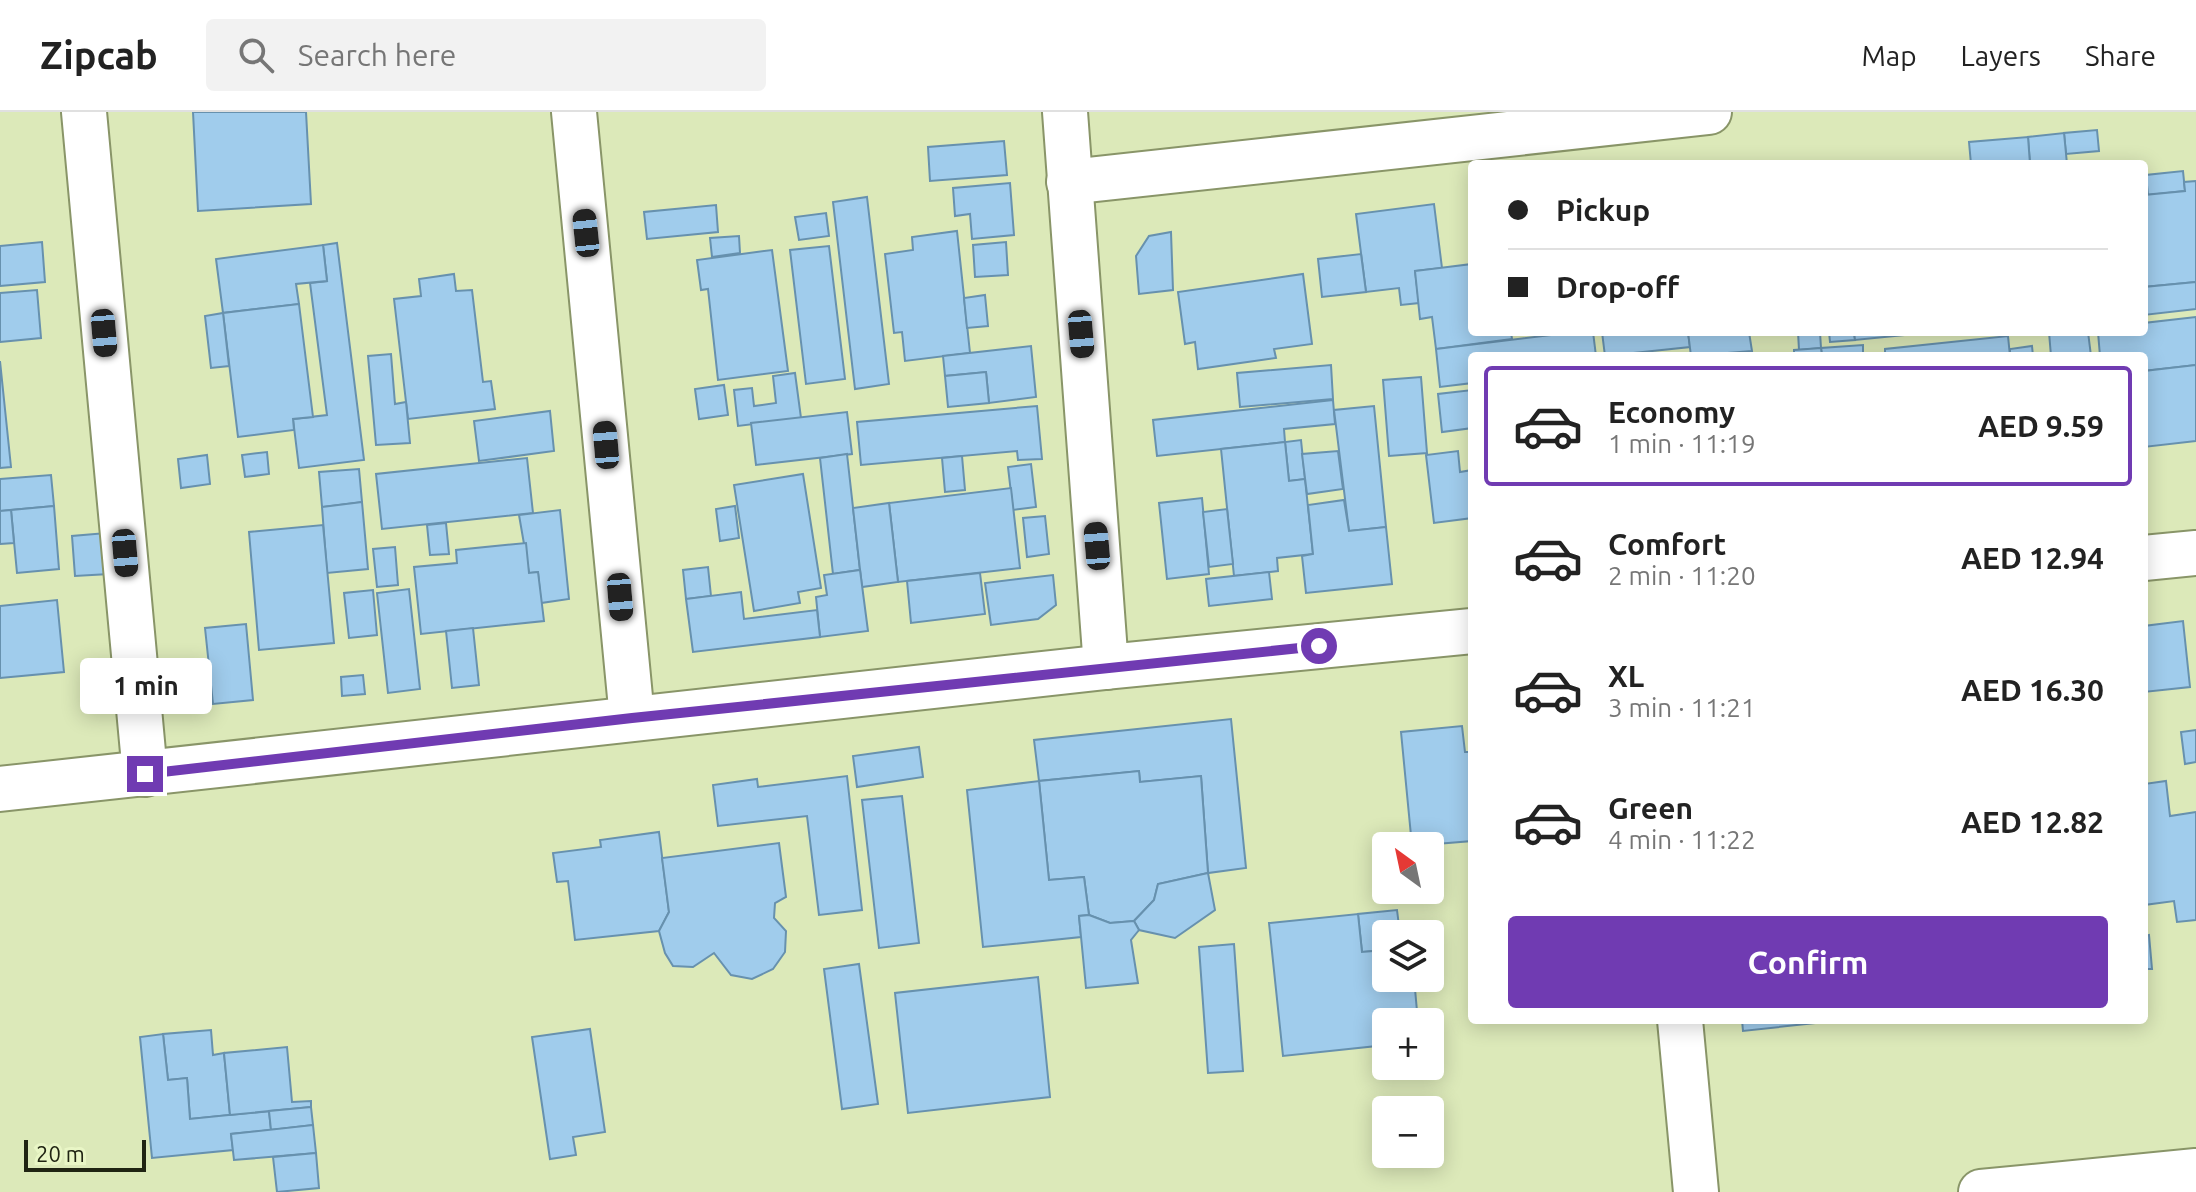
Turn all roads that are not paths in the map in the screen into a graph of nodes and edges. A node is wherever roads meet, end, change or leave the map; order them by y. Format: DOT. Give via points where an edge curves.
graph roads {
  1 [pos="84,112"];
  2 [pos="574,112"];
  3 [pos="1065,112"];
  4 [pos="1709,112"];
  5 [pos="1069,182"];
  6 [pos="2196,553"];
  7 [pos="2148,558"];
  8 [pos="1468,631"];
  9 [pos="1106,667"];
  10 [pos="632,718"];
  11 [pos="145,774"];
  12 [pos="0,789"];
  13 [pos="1680,1024"];
  14 [pos="2196,1171"];
  15 [pos="1696,1192"];
  16 [pos="1981,1192"];
  1 -- 11 [label="street"];
  2 -- 10 [label="street"];
  3 -- 5 [label="street"];
  4 -- 5 [label="street"];
  5 -- 9 [label="street"];
  6 -- 7 [label="street"];
  8 -- 9 [label="street"];
  9 -- 10 [label="street"];
  10 -- 11 [label="street"];
  11 -- 12 [label="street"];
  13 -- 15 [label="street"];
  14 -- 16 [label="street"];
}
